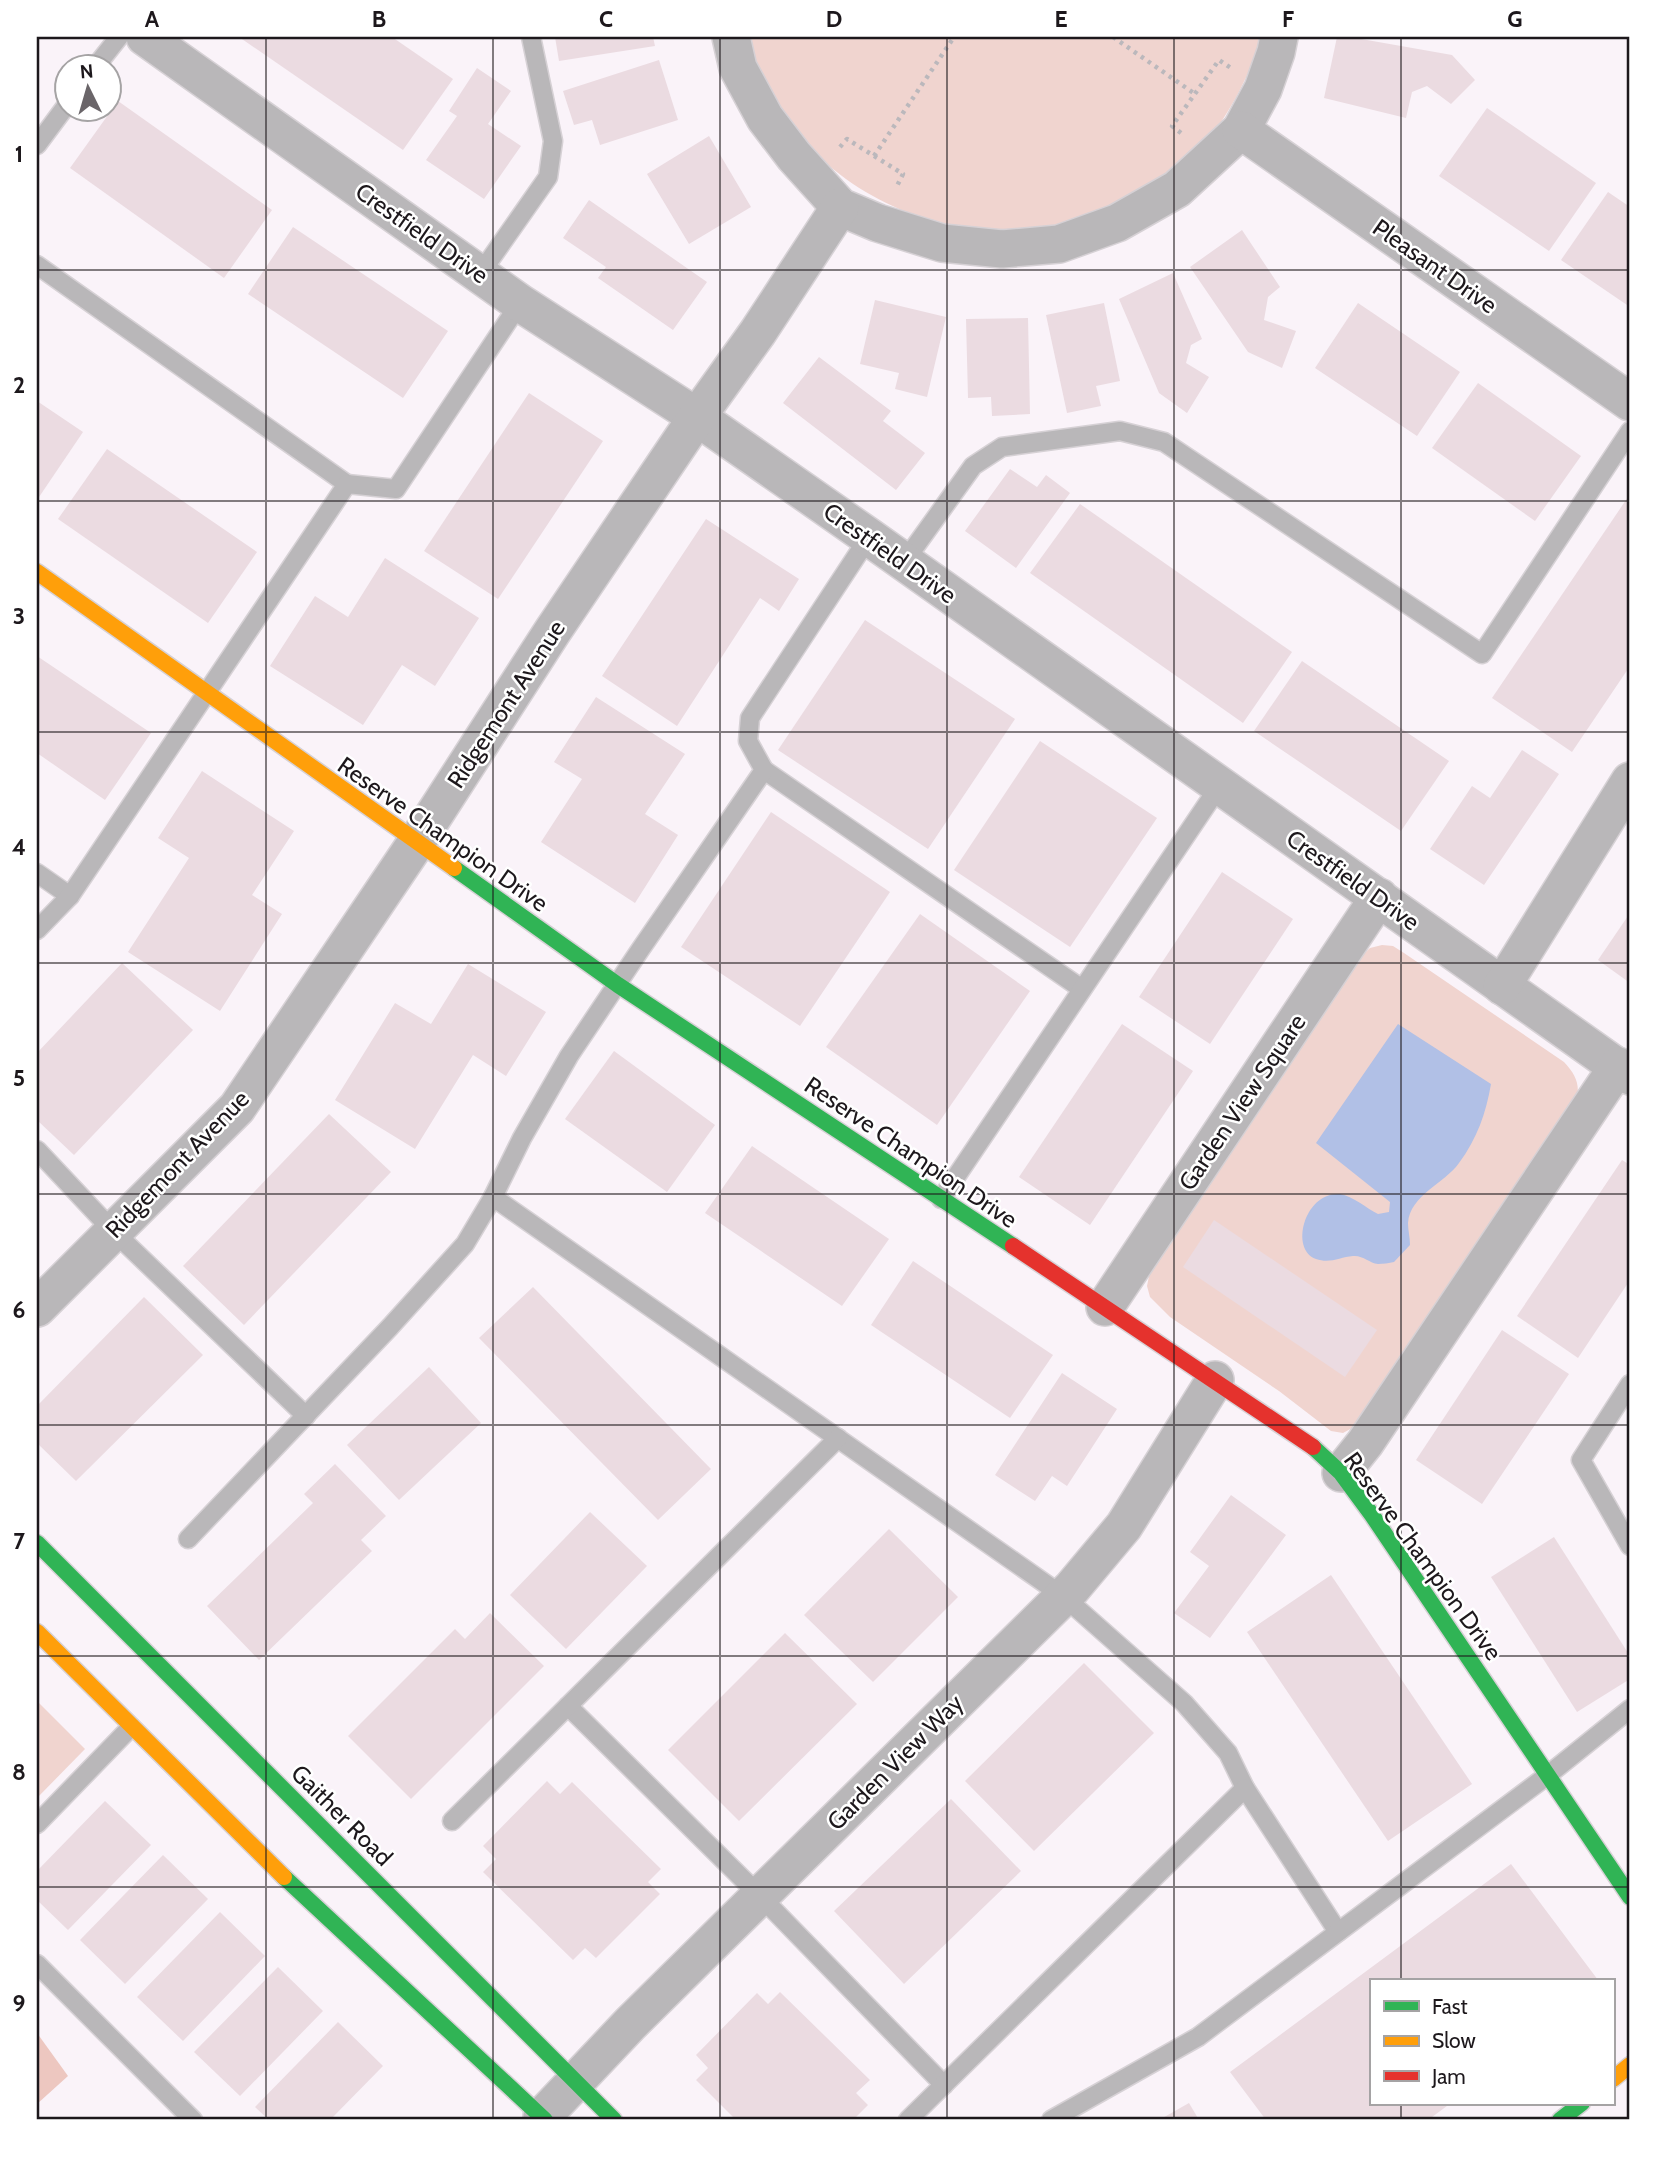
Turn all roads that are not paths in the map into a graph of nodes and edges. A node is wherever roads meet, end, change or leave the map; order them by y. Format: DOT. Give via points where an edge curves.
graph roads {
  1 [pos="119,37"];
  2 [pos="145,37"];
  3 [pos="531,37"];
  4 [pos="731,37"];
  5 [pos="1279,37"];
  6 [pos="107,52"];
  7 [pos="54,122"];
  8 [pos="1241,130"];
  9 [pos="37,145"];
  10 [pos="841,207"];
  11 [pos="37,265"];
  12 [pos="480,274"];
  13 [pos="520,303"];
  14 [pos="1630,402"];
  15 [pos="697,417"];
  16 [pos="1630,431"];
  17 [pos="347,484"];
  18 [pos="869,537"];
  19 [pos="904,562"];
  20 [pos="37,572"];
  21 [pos="206,694"];
  22 [pos="764,770"];
  23 [pos="1630,780"];
  24 [pos="1220,785"];
  25 [pos="416,843"];
  26 [pos="37,873"];
  27 [pos="70,896"];
  28 [pos="1379,897"];
  29 [pos="37,930"];
  30 [pos="618,985"];
  31 [pos="1502,986"];
  32 [pos="1082,989"];
  33 [pos="1624,1071"];
  34 [pos="37,1150"];
  35 [pos="493,1196"];
  36 [pos="941,1199"];
  37 [pos="113,1231"];
  38 [pos="1105,1307"];
  39 [pos="37,1308"];
  40 [pos="1215,1380"];
  41 [pos="1630,1384"];
  42 [pos="306,1416"];
  43 [pos="838,1438"];
  44 [pos="1340,1473"];
  45 [pos="188,1539"];
  46 [pos="37,1543"];
  47 [pos="1630,1546"];
  48 [pos="1063,1596"];
  49 [pos="37,1632"];
  50 [pos="568,1706"];
  51 [pos="1630,1709"];
  52 [pos="131,1727"];
  53 [pos="1548,1775"];
  54 [pos="1245,1788"];
  55 [pos="453,1821"];
  56 [pos="37,1824"];
  57 [pos="760,1896"];
  58 [pos="1630,1897"];
  59 [pos="1338,1932"];
  60 [pos="37,1964"];
  61 [pos="1630,2066"];
  62 [pos="1614,2078"];
  63 [pos="577,2081"];
  64 [pos="944,2085"];
  65 [pos="1581,2104"];
  66 [pos="542,2119"];
  67 [pos="193,2120"];
  68 [pos="614,2120"];
  69 [pos="908,2120"];
  70 [pos="1051,2120"];
  71 [pos="1560,2120"];
  1 -- 6 [label="lane"];
  2 -- 12 [label="street, Crestfield Drive"];
  3 -- 12 [label="lane" via="553,141 548,177"];
  4 -- 10 [label="street" via="738,68 765,118"];
  5 -- 8 [label="street" via="1264,89"];
  7 -- 9 [label="lane"];
  8 -- 10 [label="street" via="1177,189 1117,223 1059,244 1002,249 942,243"];
  8 -- 14 [label="street, Pleasant Drive"];
  10 -- 15 [label="street, Ridgemont Avenue"];
  11 -- 17 [label="lane"];
  12 -- 13 [label="street, Crestfield Drive"];
  13 -- 15 [label="street, Crestfield Drive"];
  13 -- 17 [label="lane" via="396,489"];
  15 -- 18 [label="street, Crestfield Drive"];
  15 -- 25 [label="street, Ridgemont Avenue"];
  16 -- 19 [label="lane" via="1482,654 1164,442 1120,431 1002,447 973,466"];
  17 -- 21 [label="lane"];
  18 -- 19 [label="street, Crestfield Drive"];
  18 -- 22 [label="lane" via="750,718 748,741"];
  19 -- 24 [label="street, Crestfield Drive"];
  20 -- 21 [label="street, Reserve Champion Drive"];
  21 -- 25 [label="street, Reserve Champion Drive"];
  21 -- 27 [label="lane"];
  22 -- 30 [label="lane"];
  22 -- 32 [label="lane"];
  23 -- 31 [label="street"];
  24 -- 28 [label="street, Crestfield Drive"];
  24 -- 32 [label="lane"];
  25 -- 30 [label="street, Reserve Champion Drive"];
  25 -- 37 [label="street, Ridgemont Avenue" via="237,1108"];
  26 -- 27 [label="lane"];
  27 -- 29 [label="lane"];
  28 -- 31 [label="street, Crestfield Drive"];
  28 -- 38 [label="street, Garden View Square"];
  30 -- 35 [label="lane" via="569,1056"];
  30 -- 36 [label="street, Reserve Champion Drive"];
  31 -- 33 [label="street, Crestfield Drive"];
  32 -- 36 [label="lane"];
  33 -- 44 [label="street"];
  34 -- 37 [label="lane"];
  35 -- 42 [label="lane" via="465,1244"];
  35 -- 43 [label="lane"];
  36 -- 38 [label="street, Reserve Champion Drive"];
  37 -- 39 [label="street, Ridgemont Avenue"];
  37 -- 42 [label="lane"];
  38 -- 40 [label="street, Reserve Champion Drive"];
  40 -- 44 [label="street, Reserve Champion Drive" via="1307,1441"];
  40 -- 48 [label="street, Garden View Way" via="1124,1526"];
  41 -- 47 [label="lane" via="1581,1460"];
  42 -- 45 [label="lane"];
  43 -- 48 [label="lane"];
  43 -- 50 [label="lane"];
  44 -- 53 [label="street, Reserve Champion Drive"];
  46 -- 63 [label="street, Gaither Road"];
  48 -- 54 [label="lane" via="1184,1703 1228,1753"];
  48 -- 57 [label="street, Garden View Way"];
  49 -- 52 [label="street"];
  50 -- 55 [label="lane"];
  50 -- 57 [label="lane"];
  51 -- 53 [label="lane"];
  52 -- 56 [label="lane"];
  52 -- 66 [label="street" via="307,1900"];
  53 -- 58 [label="street, Reserve Champion Drive"];
  53 -- 59 [label="lane"];
  54 -- 59 [label="lane"];
  54 -- 64 [label="lane"];
  57 -- 63 [label="street, Garden View Way"];
  57 -- 64 [label="lane"];
  59 -- 70 [label="lane" via="1198,2036"];
  60 -- 67 [label="lane"];
  61 -- 62 [label="street"];
  63 -- 66 [label="street, Garden View Way"];
  63 -- 68 [label="street, Gaither Road"];
  64 -- 69 [label="lane"];
  65 -- 71 [label="street"];
}
